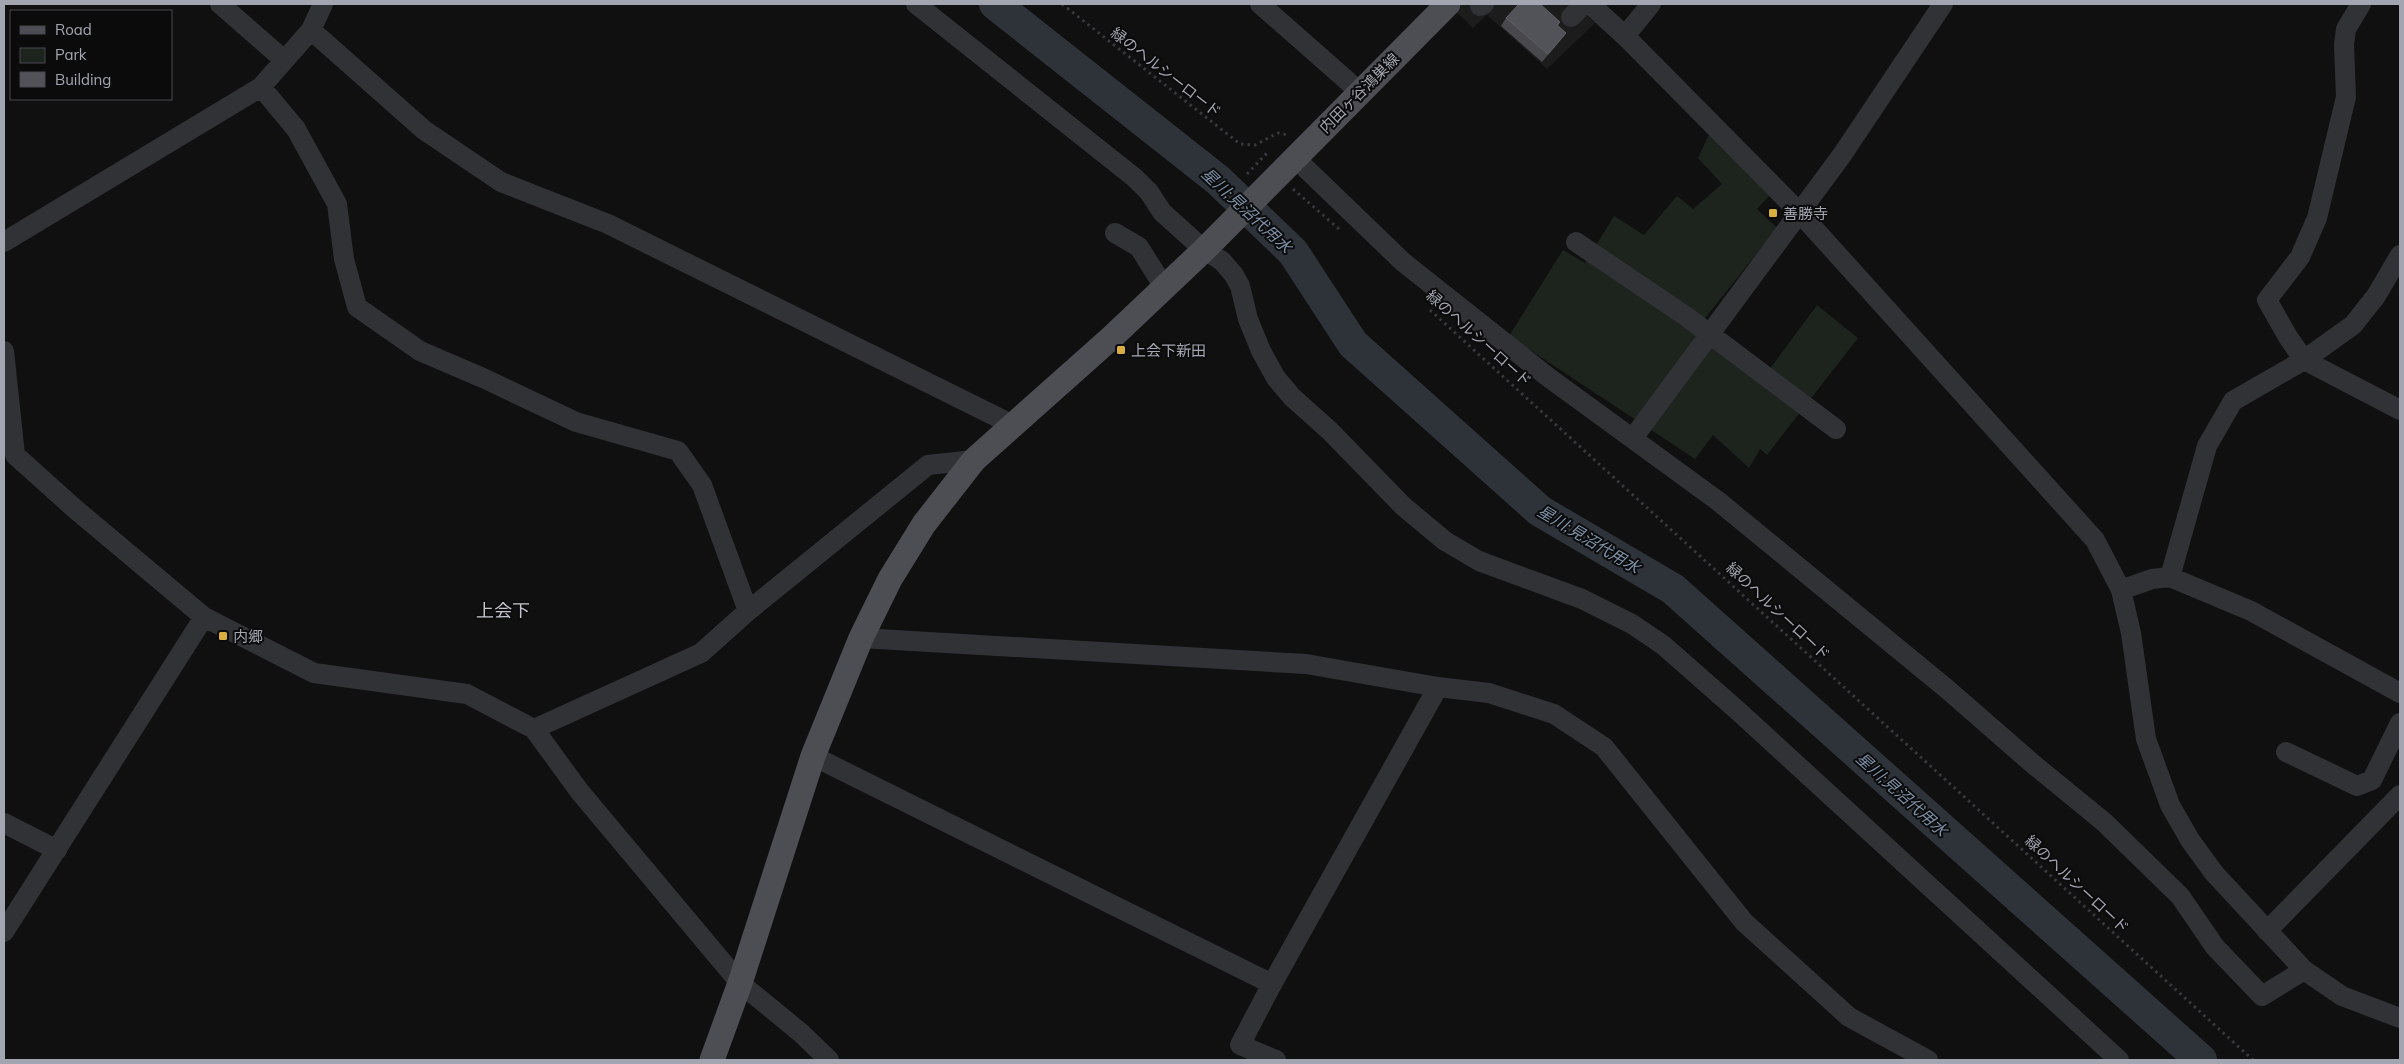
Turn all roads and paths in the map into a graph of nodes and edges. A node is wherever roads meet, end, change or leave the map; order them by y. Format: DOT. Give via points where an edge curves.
graph roads {
  1 [pos="220,4"];
  2 [pos="323,4"];
  3 [pos="916,4"];
  4 [pos="1062,4"];
  5 [pos="1260,4"];
  6 [pos="1448,4"];
  7 [pos="1590,4"];
  8 [pos="1651,4"];
  9 [pos="1943,4"];
  10 [pos="2361,4"];
  11 [pos="311,30"];
  12 [pos="1625,36"];
  13 [pos="284,60"];
  14 [pos="261,87"];
  15 [pos="1360,92"];
  16 [pos="1292,146"];
  17 [pos="1279,184"];
  18 [pos="1799,212"];
  19 [pos="1342,232"];
  20 [pos="1116,233"];
  21 [pos="4,242"];
  22 [pos="1576,242"];
  23 [pos="1204,250"];
  24 [pos="2400,255"];
  25 [pos="1164,287"];
  26 [pos="1423,304"];
  27 [pos="1709,333"];
  28 [pos="4,351"];
  29 [pos="2304,360"];
  30 [pos="2400,410"];
  31 [pos="1013,424"];
  32 [pos="1836,428"];
  33 [pos="1633,438"];
  34 [pos="974,460"];
  35 [pos="2170,577"];
  36 [pos="2121,590"];
  37 [pos="748,611"];
  38 [pos="204,617"];
  39 [pos="861,638"];
  40 [pos="1438,687"];
  41 [pos="2400,693"];
  42 [pos="2400,722"];
  43 [pos="534,729"];
  44 [pos="2286,752"];
  45 [pos="813,756"];
  46 [pos="2400,795"];
  47 [pos="4,823"];
  48 [pos="57,850"];
  49 [pos="2267,931"];
  50 [pos="4,932"];
  51 [pos="2304,970"];
  52 [pos="740,983"];
  53 [pos="1272,984"];
  54 [pos="2400,1018"];
  55 [pos="712,1060"];
  56 [pos="829,1060"];
  57 [pos="1276,1060"];
  58 [pos="1928,1060"];
  59 [pos="2119,1060"];
  60 [pos="2253,1060"];
  1 -- 13 [label="street"];
  2 -- 11 [label="street"];
  3 -- 23 [label="street" via="1135,178 1162,212"];
  4 -- 16 [label="path, 緑のヘルシーロード" via="1240,144 1255,145 1278,133"];
  5 -- 15 [label="street"];
  6 -- 15 [label="main road, 内田ヶ谷鴻巣線"];
  7 -- 12 [label="street"];
  8 -- 12 [label="street"];
  9 -- 18 [label="street" via="1842,155"];
  10 -- 29 [label="street" via="2346,28 2346,98 2317,218 2300,257 2267,300"];
  11 -- 13 [label="street"];
  11 -- 31 [label="street" via="424,130 501,182 608,224"];
  12 -- 18 [label="street"];
  13 -- 14 [label="street"];
  14 -- 21 [label="street"];
  14 -- 37 [label="street" via="296,129 337,204 344,258 357,308 420,351 576,422 678,451 702,485"];
  15 -- 16 [label="main road, 内田ヶ谷鴻巣線"];
  16 -- 17 [label="main road, 内田ヶ谷鴻巣線"];
  16 -- 33 [label="street" via="1403,262 1548,377"];
  17 -- 19 [label="path"];
  17 -- 23 [label="main road, 内田ヶ谷鴻巣線"];
  18 -- 27 [label="street"];
  18 -- 36 [label="street" via="2095,540"];
  20 -- 25 [label="street" via="1139,247"];
  22 -- 27 [label="street"];
  23 -- 25 [label="main road, 内田ヶ谷鴻巣線"];
  23 -- 59 [label="street" via="1218,258 1234,275 1253,336 1276,378 1428,529 1479,561 1582,599 1632,624 1663,645"];
  24 -- 29 [label="street" via="2376,296 2352,325"];
  25 -- 31 [label="main road, 内田ヶ谷鴻巣線"];
  26 -- 60 [label="path, 緑のヘルシーロード"];
  27 -- 32 [label="street"];
  27 -- 33 [label="street"];
  28 -- 38 [label="street" via="15,454"];
  29 -- 30 [label="street"];
  29 -- 35 [label="street" via="2233,401 2207,446"];
  31 -- 34 [label="main road, 内田ヶ谷鴻巣線"];
  33 -- 51 [label="street" via="1718,501 2104,822 2180,896 2215,947 2262,996"];
  34 -- 37 [label="street" via="928,465"];
  34 -- 39 [label="main road, 内田ヶ谷鴻巣線" via="924,524 890,579"];
  35 -- 36 [label="street" via="2152,578"];
  35 -- 41 [label="street" via="2251,611"];
  36 -- 49 [label="street" via="2131,633 2146,739 2170,806 2214,874"];
  37 -- 43 [label="street" via="701,652"];
  38 -- 43 [label="street" via="314,673 467,694"];
  38 -- 48 [label="street"];
  39 -- 40 [label="street" via="1306,664"];
  39 -- 45 [label="main road, 内田ヶ谷鴻巣線"];
  40 -- 53 [label="street"];
  40 -- 58 [label="street" via="1489,693 1554,714 1604,747 1744,922 1849,1017"];
  42 -- 44 [label="street" via="2372,780 2357,786"];
  43 -- 52 [label="street" via="580,792"];
  45 -- 52 [label="main road, 内田ヶ谷鴻巣線"];
  45 -- 53 [label="street"];
  46 -- 49 [label="street"];
  47 -- 48 [label="street"];
  48 -- 50 [label="street"];
  49 -- 51 [label="street"];
  51 -- 54 [label="street" via="2342,996"];
  52 -- 55 [label="main road, 内田ヶ谷鴻巣線"];
  52 -- 56 [label="street"];
  53 -- 57 [label="street" via="1240,1045"];
}
